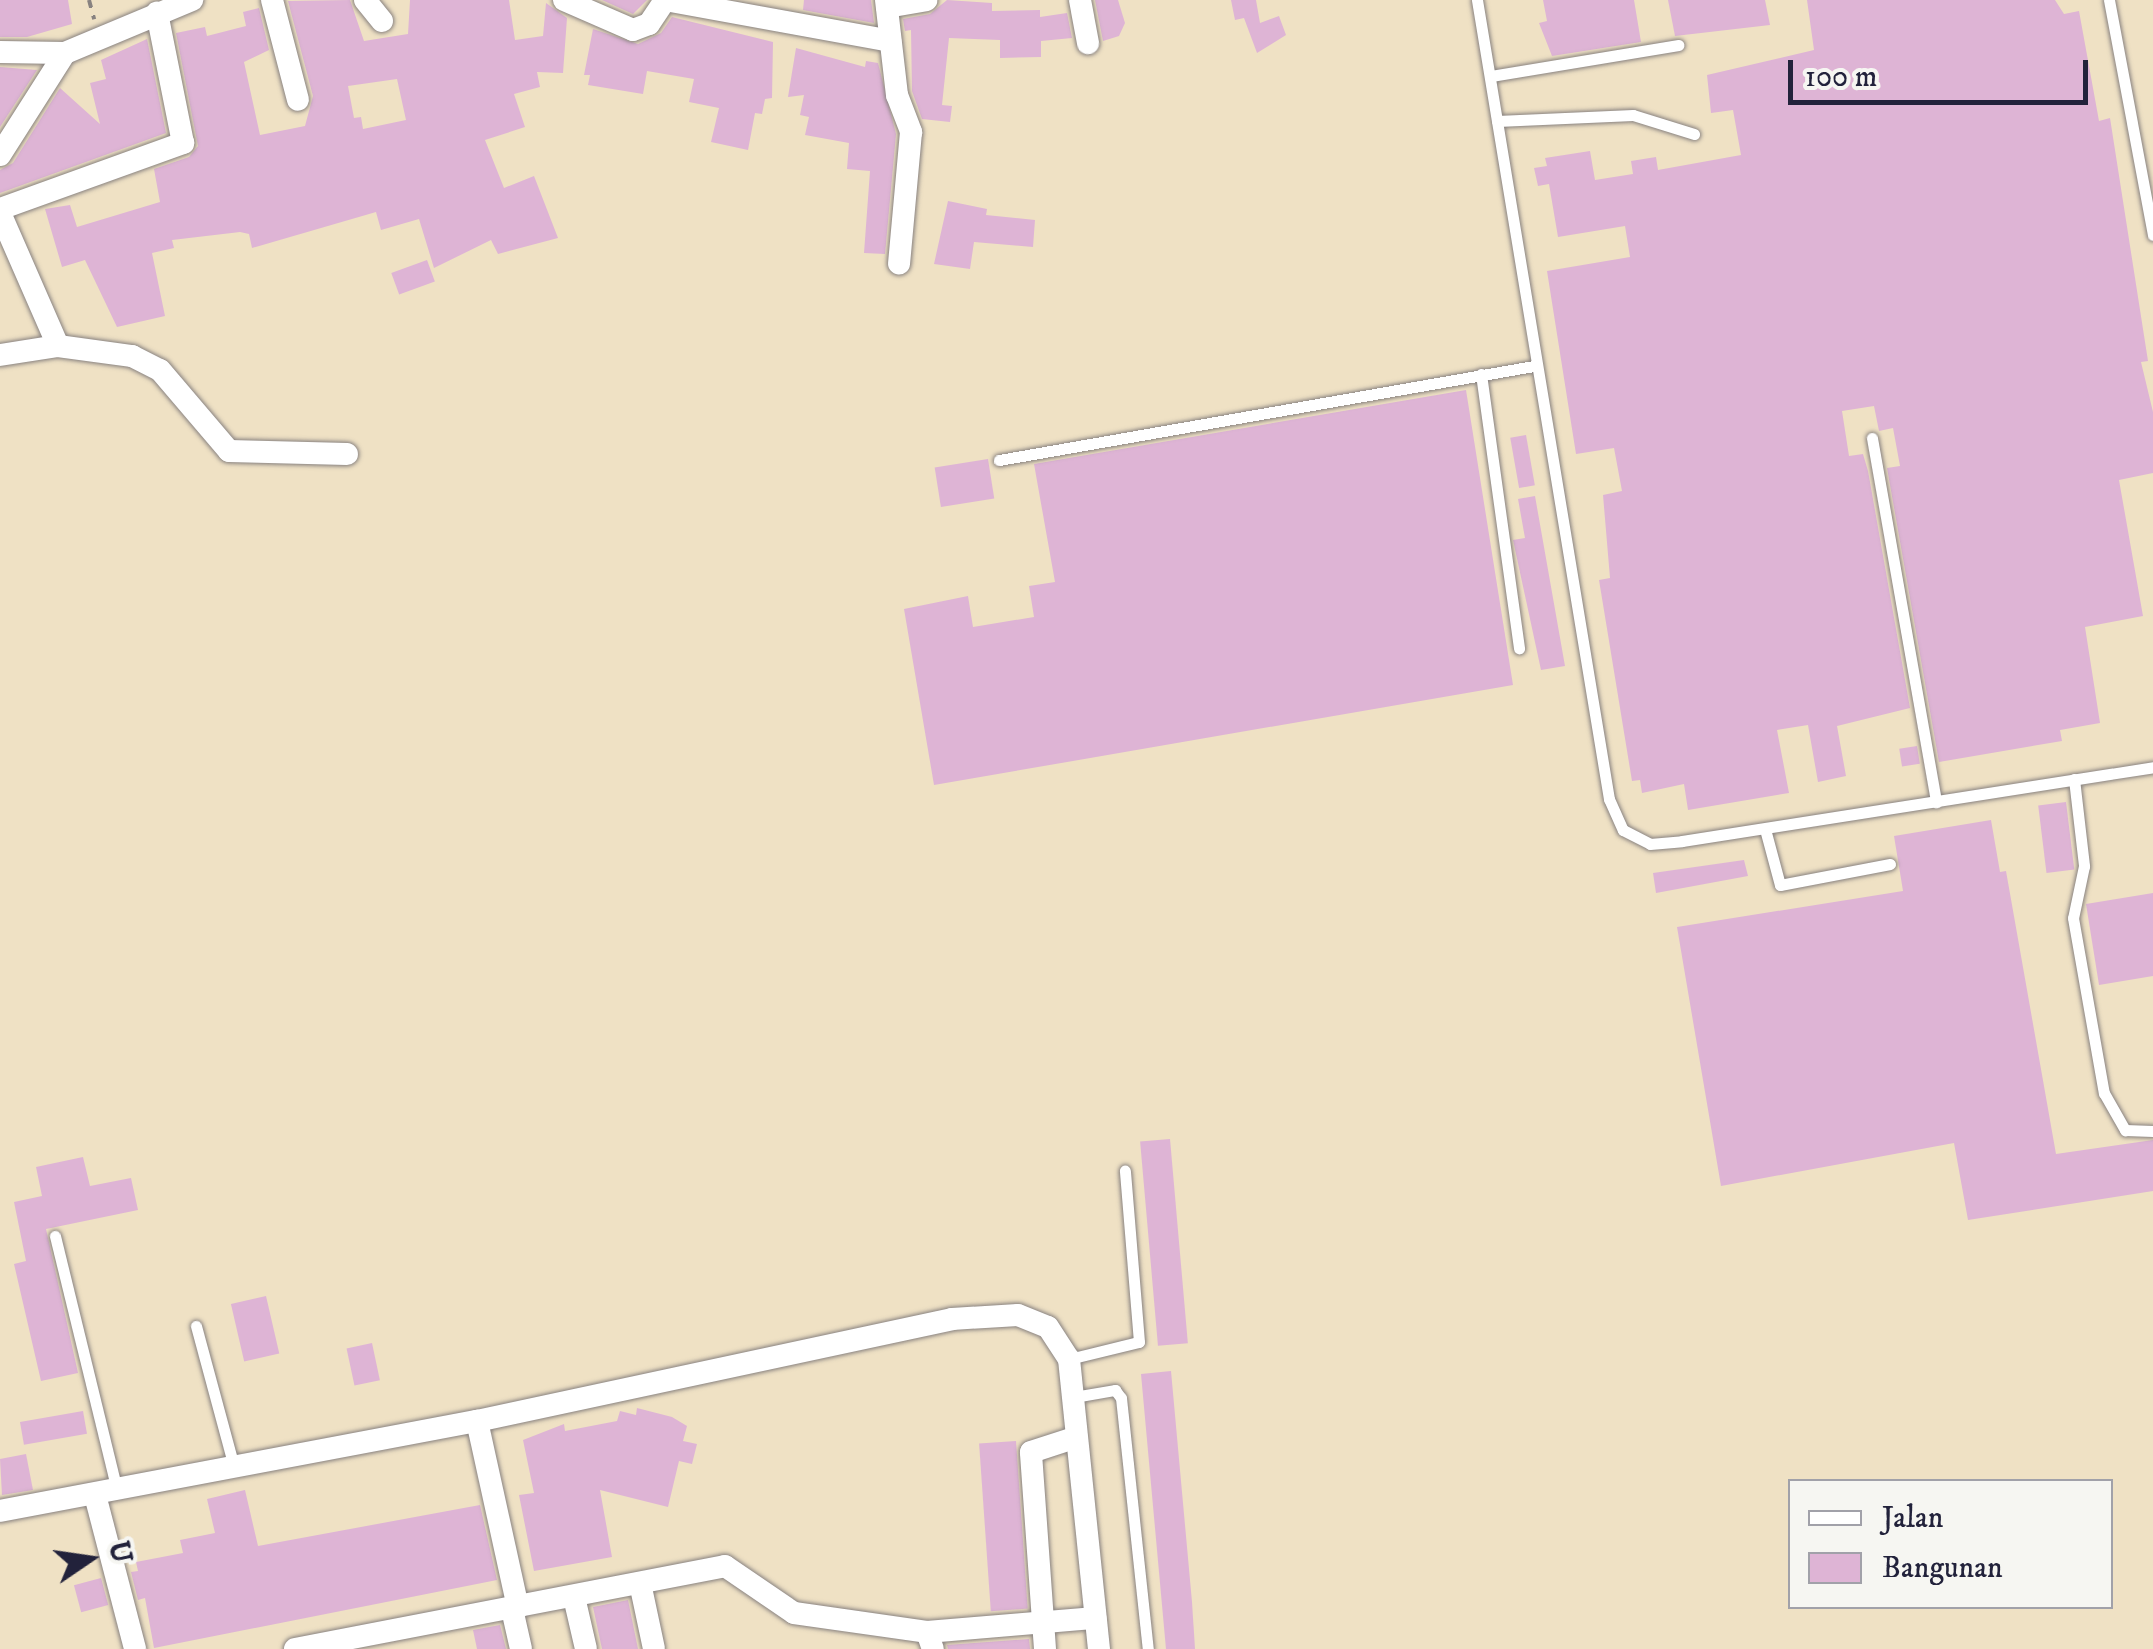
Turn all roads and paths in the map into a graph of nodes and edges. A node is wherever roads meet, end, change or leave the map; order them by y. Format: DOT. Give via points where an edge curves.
graph roads {
  1 [pos="192,0"];
  2 [pos="272,0"];
  3 [pos="365,0"];
  4 [pos="564,0"];
  5 [pos="926,0"];
  6 [pos="1080,0"];
  7 [pos="1478,0"];
  8 [pos="2109,0"];
  9 [pos="887,3"];
  10 [pos="157,13"];
  11 [pos="382,21"];
  12 [pos="890,41"];
  13 [pos="1088,43"];
  14 [pos="1678,45"];
  15 [pos="0,52"];
  16 [pos="65,53"];
  17 [pos="1492,76"];
  18 [pos="298,100"];
  19 [pos="1497,121"];
  20 [pos="1694,134"];
  21 [pos="0,154"];
  22 [pos="1,216"];
  23 [pos="2153,235"];
  24 [pos="899,263"];
  25 [pos="58,346"];
  26 [pos="0,356"];
  27 [pos="1534,366"];
  28 [pos="1482,374"];
  29 [pos="1872,438"];
  30 [pos="347,454"];
  31 [pos="999,460"];
  32 [pos="1519,648"];
  33 [pos="2153,768"];
  34 [pos="2074,779"];
  35 [pos="1936,802"];
  36 [pos="1766,829"];
  37 [pos="1890,864"];
  38 [pos="2153,1131"];
  39 [pos="1125,1171"];
  40 [pos="56,1236"];
  41 [pos="196,1326"];
  42 [pos="1069,1359"];
  43 [pos="1074,1397"];
  44 [pos="477,1421"];
  45 [pos="1077,1437"];
  46 [pos="234,1466"];
  47 [pos="106,1493"];
  48 [pos="0,1511"];
  49 [pos="640,1583"];
  50 [pos="574,1597"];
  51 [pos="515,1608"];
  52 [pos="1096,1618"];
  53 [pos="1042,1620"];
  54 [pos="930,1640"];
  55 [pos="135,1649"];
  56 [pos="295,1649"];
  57 [pos="521,1649"];
  58 [pos="586,1649"];
  59 [pos="654,1649"];
  60 [pos="1044,1649"];
  61 [pos="1098,1649"];
  62 [pos="1148,1649"];
  1 -- 10 [label="street"];
  2 -- 18 [label="street"];
  3 -- 11 [label="street"];
  4 -- 12 [label="street" via="634,30 649,24 658,3 668,0"];
  5 -- 9 [label="street"];
  6 -- 13 [label="street"];
  7 -- 17 [label="lane"];
  8 -- 23 [label="lane"];
  9 -- 12 [label="street"];
  10 -- 16 [label="street"];
  10 -- 22 [label="street" via="184,144"];
  12 -- 24 [label="street" via="897,96 911,132"];
  14 -- 17 [label="lane"];
  15 -- 16 [label="street"];
  16 -- 21 [label="street"];
  17 -- 19 [label="lane"];
  19 -- 20 [label="lane" via="1633,115"];
  19 -- 27 [label="lane"];
  22 -- 25 [label="street"];
  25 -- 26 [label="street"];
  25 -- 30 [label="street" via="132,356 160,370 229,451"];
  27 -- 28 [label="lane"];
  27 -- 36 [label="lane" via="1608,799 1623,830 1650,844"];
  28 -- 31 [label="lane"];
  28 -- 32 [label="lane"];
  29 -- 35 [label="lane"];
  33 -- 34 [label="lane"];
  34 -- 35 [label="lane"];
  34 -- 38 [label="lane" via="2084,866 2073,918 2104,1093 2125,1130"];
  35 -- 36 [label="lane"];
  36 -- 37 [label="lane" via="1780,885"];
  39 -- 42 [label="lane" via="1139,1342"];
  40 -- 47 [label="lane"];
  41 -- 46 [label="lane"];
  42 -- 43 [label="street"];
  42 -- 44 [label="street" via="1060,1338 1037,1320 952,1318"];
  43 -- 45 [label="street"];
  43 -- 62 [label="lane" via="1116,1390 1120,1398"];
  44 -- 46 [label="street"];
  44 -- 51 [label="street"];
  45 -- 52 [label="street"];
  45 -- 53 [label="street" via="1031,1452"];
  46 -- 47 [label="street"];
  47 -- 48 [label="street"];
  47 -- 55 [label="street"];
  49 -- 50 [label="street"];
  49 -- 54 [label="street" via="725,1566 794,1614"];
  49 -- 59 [label="street"];
  50 -- 51 [label="street"];
  50 -- 58 [label="street"];
  51 -- 56 [label="street"];
  51 -- 57 [label="street"];
  52 -- 53 [label="street"];
  52 -- 61 [label="street"];
  53 -- 54 [label="street"];
  53 -- 60 [label="street"];
}
